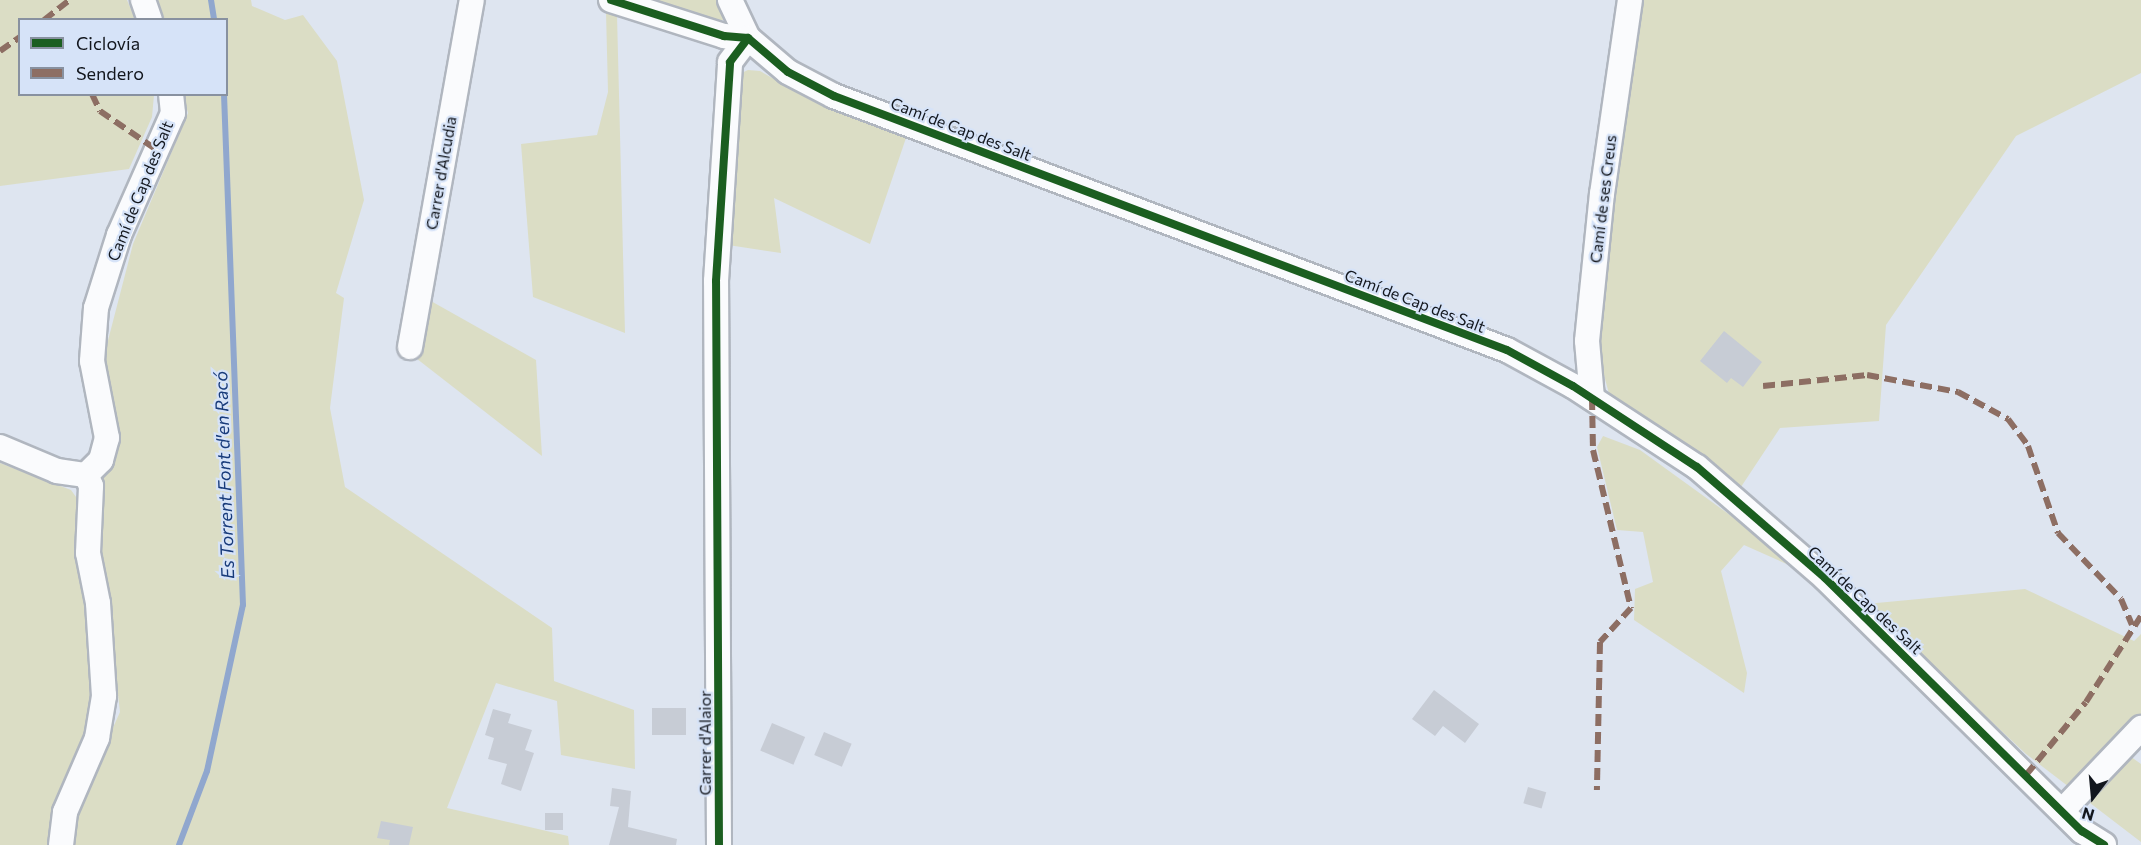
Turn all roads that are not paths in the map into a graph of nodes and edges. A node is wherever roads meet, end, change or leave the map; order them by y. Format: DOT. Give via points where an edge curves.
graph roads {
  1 [pos="143,0"];
  2 [pos="472,0"];
  3 [pos="730,0"];
  4 [pos="1630,0"];
  5 [pos="614,1"];
  6 [pos="149,18"];
  7 [pos="748,38"];
  8 [pos="171,96"];
  9 [pos="410,347"];
  10 [pos="1592,398"];
  11 [pos="0,447"];
  12 [pos="86,475"];
  13 [pos="2141,728"];
  14 [pos="2062,811"];
  15 [pos="2085,838"];
  16 [pos="61,845"];
  17 [pos="720,845"];
  18 [pos="2104,845"];
  1 -- 6 [label="street"];
  2 -- 9 [label="street, Carrer d'Alcudia"];
  3 -- 7 [label="street"];
  4 -- 10 [label="street, Camí de ses Creus" via="1602,194 1587,341"];
  5 -- 7 [label="street" via="724,36"];
  7 -- 10 [label="street, Camí de Cap des Salt" via="788,72 834,96 1507,351"];
  7 -- 17 [label="street, Carrer d'Alaior" via="730,62 716,281"];
  8 -- 12 [label="street, Camí de Cap des Salt" via="172,113 119,235 96,308 92,361 107,438 101,460"];
  10 -- 14 [label="street, Camí de Cap des Salt" via="1697,467 1825,578"];
  11 -- 12 [label="street" via="57,471"];
  12 -- 16 [label="street" via="91,486 88,553 100,624 104,696 97,738 65,812"];
  13 -- 14 [label="street"];
  14 -- 15 [label="street, Camí de Cap des Salt"];
  15 -- 18 [label="street, Camí de Cap des Salt"];
}
